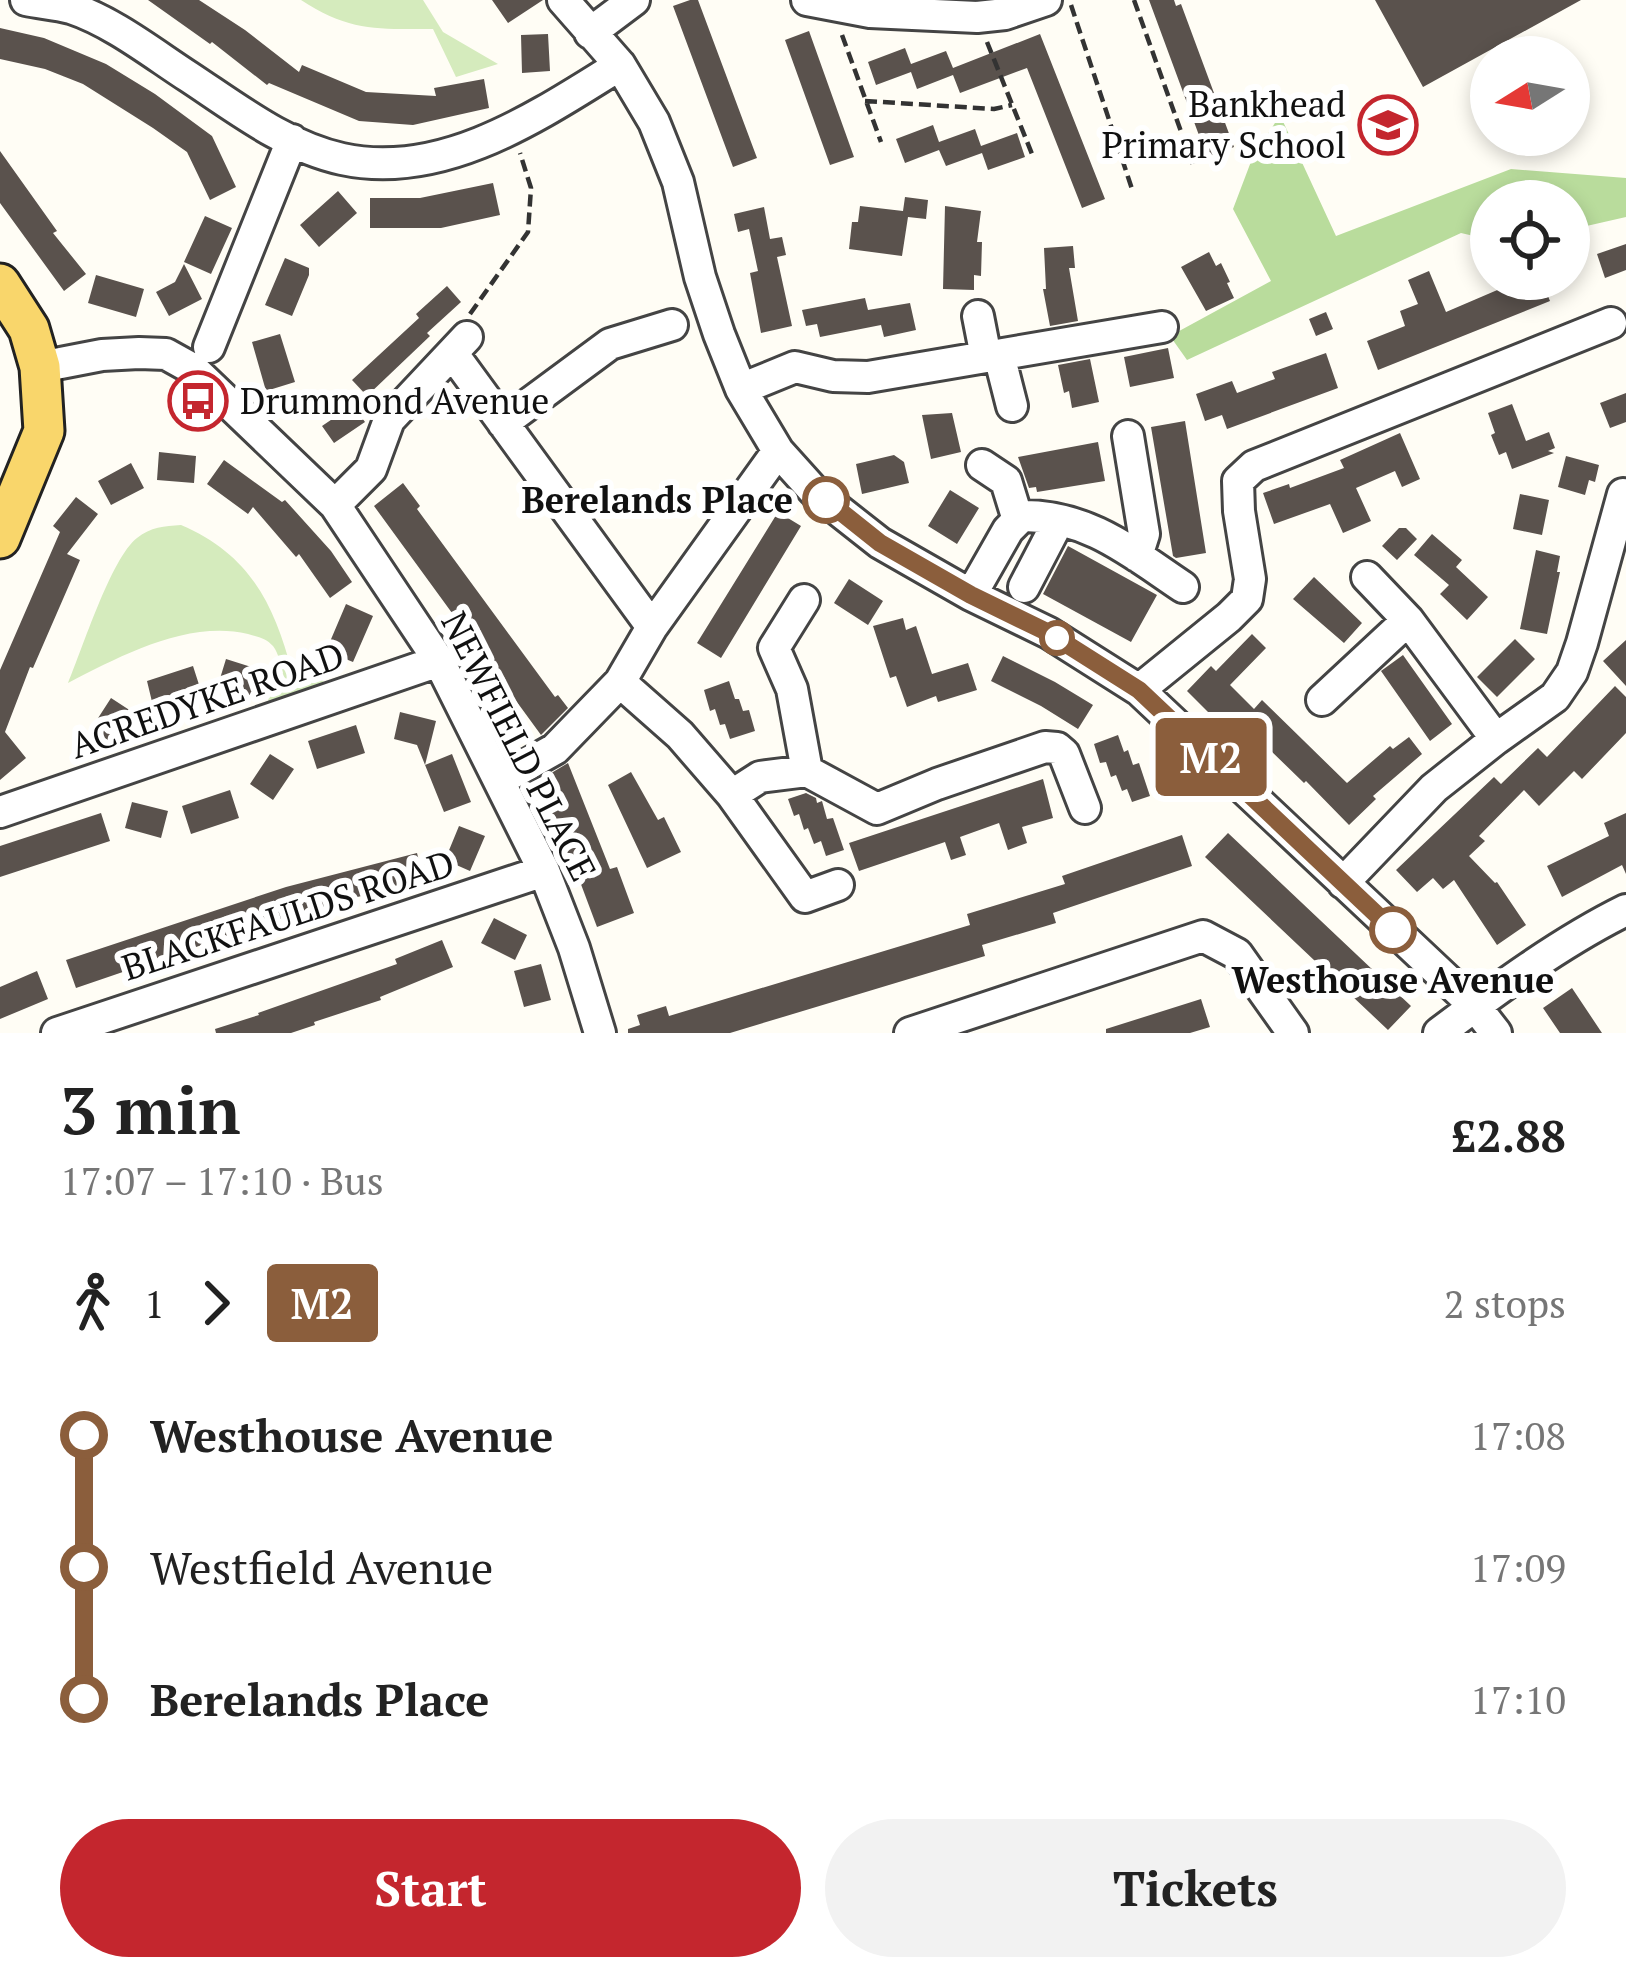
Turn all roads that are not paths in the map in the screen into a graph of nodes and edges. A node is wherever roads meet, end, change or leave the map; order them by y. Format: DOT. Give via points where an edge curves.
graph roads {
  1 [pos="26,0"];
  2 [pos="563,0"];
  3 [pos="634,0"];
  4 [pos="807,0"];
  5 [pos="1046,0"];
  6 [pos="590,33"];
  7 [pos="620,65"];
  8 [pos="292,140"];
  9 [pos="0,284"];
  10 [pos="978,316"];
  11 [pos="1611,323"];
  12 [pos="672,325"];
  13 [pos="1162,327"];
  14 [pos="209,347"];
  15 [pos="993,356"];
  16 [pos="40,367"];
  17 [pos="741,389"];
  18 [pos="1012,406"];
  19 [pos="503,423"];
  20 [pos="1128,436"];
  21 [pos="778,451"];
  22 [pos="982,465"];
  23 [pos="1623,494"];
  24 [pos="335,506"];
  25 [pos="1018,520"];
  26 [pos="1059,520"];
  27 [pos="0,538"];
  28 [pos="1137,556"];
  29 [pos="1367,577"];
  30 [pos="1024,587"];
  31 [pos="1184,587"];
  32 [pos="971,595"];
  33 [pos="804,600"];
  34 [pos="1408,620"];
  35 [pos="652,627"];
  36 [pos="439,661"];
  37 [pos="620,682"];
  38 [pos="1139,690"];
  39 [pos="1322,700"];
  40 [pos="1496,739"];
  41 [pos="807,771"];
  42 [pos="500,779"];
  43 [pos="732,795"];
  44 [pos="1085,808"];
  45 [pos="0,812"];
  46 [pos="544,872"];
  47 [pos="1343,883"];
  48 [pos="838,885"];
  49 [pos="1626,910"];
  50 [pos="1475,1006"];
  51 [pos="57,1033"];
  52 [pos="600,1033"];
  53 [pos="910,1033"];
  54 [pos="1293,1033"];
  55 [pos="1439,1033"];
  56 [pos="1496,1033"];
  1 -- 8 [label="street" via="72,9 132,39"];
  2 -- 6 [label="street"];
  3 -- 6 [label="street"];
  4 -- 5 [label="street" via="977,17"];
  6 -- 7 [label="street"];
  7 -- 8 [label="street" via="512,129 457,151 389,166"];
  7 -- 17 [label="street" via="679,182 700,277"];
  8 -- 14 [label="street"];
  9 -- 16 [label="main road" via="29,329"];
  10 -- 15 [label="street"];
  11 -- 38 [label="street" via="1254,466 1238,481 1247,599"];
  12 -- 19 [label="street" via="610,344"];
  13 -- 15 [label="street"];
  15 -- 17 [label="street" via="868,377 795,367"];
  15 -- 18 [label="street"];
  16 -- 24 [label="street, NEWFIELD PLACE" via="166,354 193,369"];
  16 -- 27 [label="main road" via="44,431"];
  17 -- 21 [label="street"];
  19 -- 24 [label="street" via="460,345 389,420 371,469"];
  19 -- 35 [label="street"];
  20 -- 28 [label="street" via="1144,534"];
  21 -- 32 [label="street" via="880,543"];
  21 -- 35 [label="street"];
  22 -- 25 [label="street" via="1006,481"];
  23 -- 40 [label="street" via="1572,672 1555,697"];
  24 -- 36 [label="street, NEWFIELD PLACE"];
  25 -- 26 [label="street"];
  25 -- 32 [label="street"];
  26 -- 28 [label="street" via="1094,529"];
  26 -- 30 [label="street"];
  28 -- 31 [label="street"];
  29 -- 34 [label="street"];
  32 -- 38 [label="street"];
  33 -- 41 [label="street" via="774,648 792,689"];
  34 -- 39 [label="street"];
  34 -- 40 [label="street"];
  35 -- 37 [label="street"];
  36 -- 42 [label="street, NEWFIELD PLACE"];
  36 -- 45 [label="street, ACREDYKE ROAD"];
  37 -- 42 [label="street" via="555,749"];
  37 -- 43 [label="street"];
  38 -- 47 [label="street"];
  40 -- 47 [label="street" via="1434,788"];
  41 -- 43 [label="street" via="760,777"];
  41 -- 44 [label="street" via="877,809 1057,748"];
  42 -- 46 [label="street, NEWFIELD PLACE"];
  43 -- 48 [label="street" via="805,898"];
  46 -- 51 [label="street, BLACKFAULDS ROAD"];
  46 -- 52 [label="street, NEWFIELD PLACE"];
  47 -- 50 [label="street"];
  49 -- 50 [label="street"];
  50 -- 55 [label="street"];
  50 -- 56 [label="street"];
  53 -- 54 [label="street" via="1202,936 1237,954"];
}
